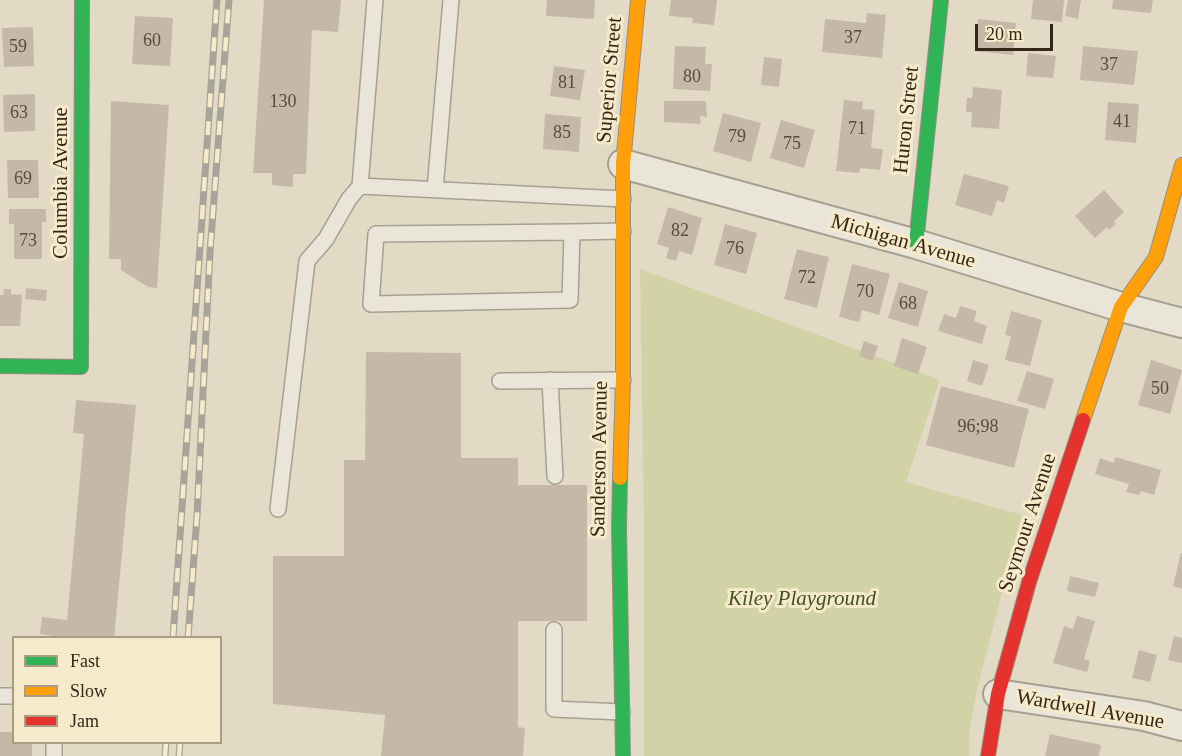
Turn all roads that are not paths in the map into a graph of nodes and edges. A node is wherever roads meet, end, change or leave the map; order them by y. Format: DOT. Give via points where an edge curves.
graph roads {
  1 [pos="82,0"];
  2 [pos="375,0"];
  3 [pos="451,0"];
  4 [pos="638,0"];
  5 [pos="940,0"];
  6 [pos="623,164"];
  7 [pos="1182,165"];
  8 [pos="360,186"];
  9 [pos="435,190"];
  10 [pos="623,199"];
  11 [pos="623,231"];
  12 [pos="572,232"];
  13 [pos="915,244"];
  14 [pos="1121,307"];
  15 [pos="1182,323"];
  16 [pos="0,366"];
  17 [pos="550,380"];
  18 [pos="623,380"];
  19 [pos="500,381"];
  20 [pos="555,476"];
  21 [pos="278,508"];
  22 [pos="554,630"];
  23 [pos="998,694"];
  24 [pos="622,712"];
  25 [pos="1182,726"];
  26 [pos="623,756"];
  27 [pos="988,756"];
  1 -- 16 [label="street, Columbia Avenue" via="81,367"];
  2 -- 8 [label="lane"];
  3 -- 9 [label="lane"];
  4 -- 6 [label="street, Superior Street"];
  5 -- 13 [label="street, Huron Street"];
  6 -- 10 [label="street, Sanderson Avenue"];
  6 -- 13 [label="street, Michigan Avenue"];
  7 -- 14 [label="street, Seymour Avenue" via="1156,257"];
  8 -- 9 [label="lane"];
  8 -- 21 [label="lane" via="307,261"];
  9 -- 10 [label="lane"];
  10 -- 11 [label="street, Sanderson Avenue"];
  11 -- 12 [label="lane"];
  11 -- 18 [label="street, Sanderson Avenue"];
  12 -- 12 [label="lane" via="570,300 371,304 376,234"];
  13 -- 14 [label="street, Michigan Avenue"];
  14 -- 15 [label="street, Michigan Avenue"];
  14 -- 23 [label="street, Seymour Avenue" via="1029,582"];
  17 -- 18 [label="lane"];
  17 -- 19 [label="lane"];
  17 -- 20 [label="lane"];
  18 -- 24 [label="street, Sanderson Avenue" via="619,528"];
  22 -- 24 [label="lane" via="554,709"];
  23 -- 25 [label="street, Wardwell Avenue" via="1144,716"];
  23 -- 27 [label="street, Seymour Avenue"];
  24 -- 26 [label="street, Sanderson Avenue"];
}
